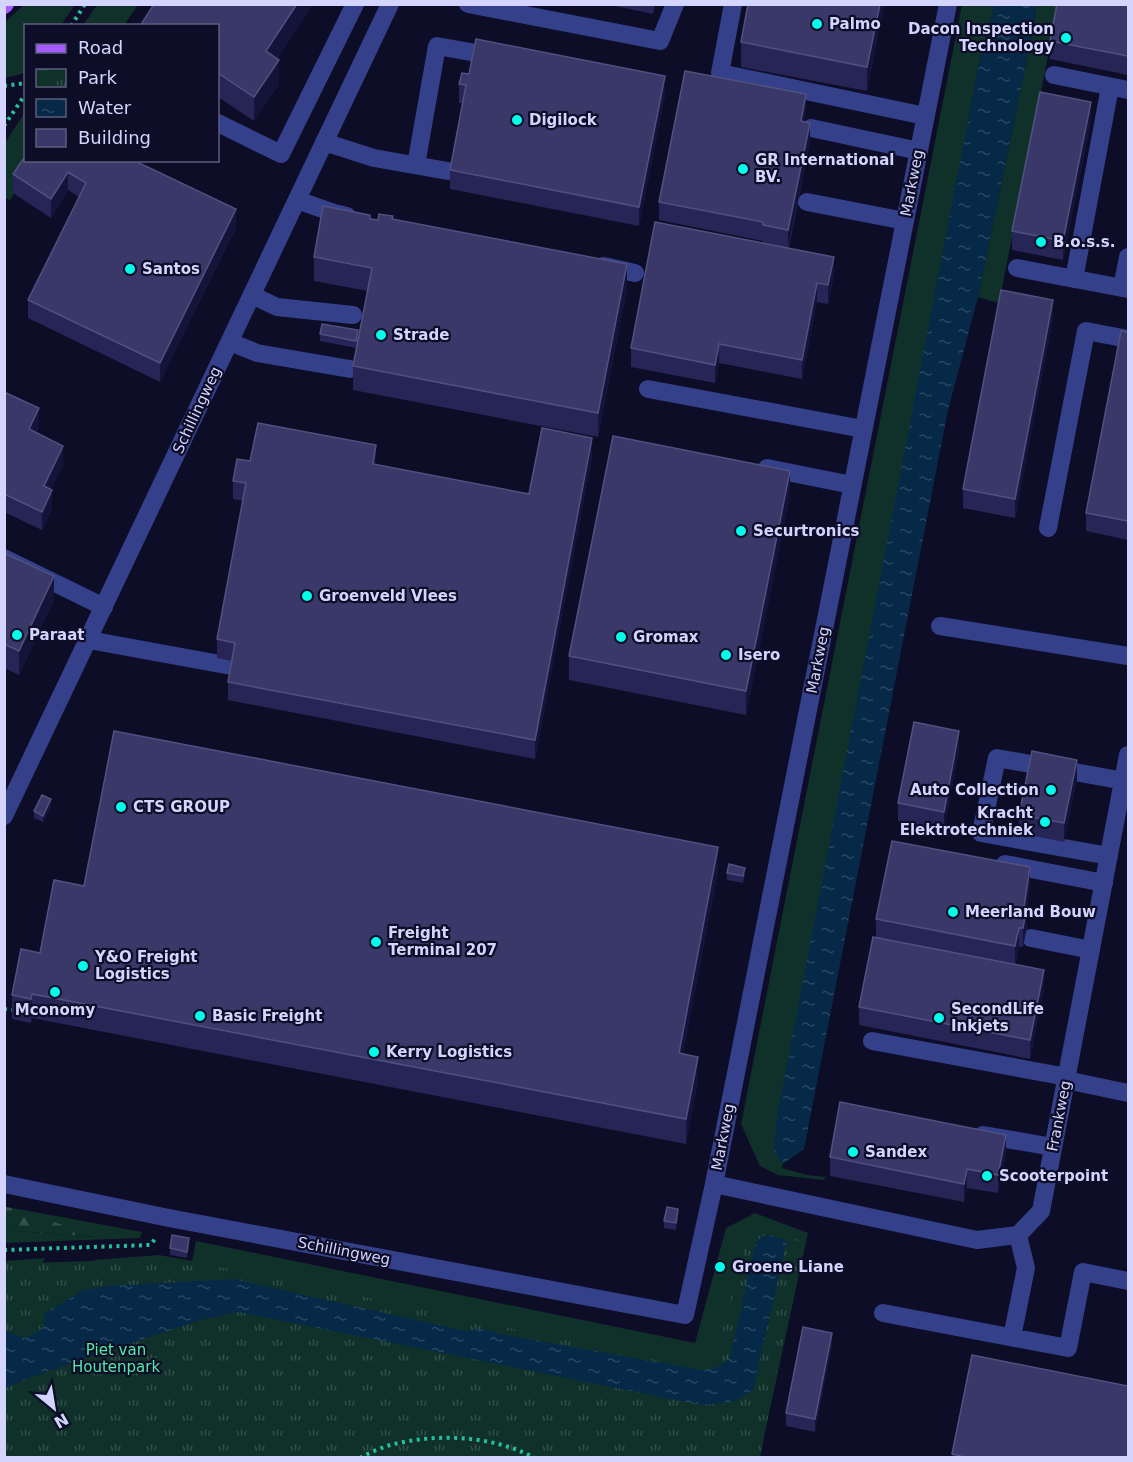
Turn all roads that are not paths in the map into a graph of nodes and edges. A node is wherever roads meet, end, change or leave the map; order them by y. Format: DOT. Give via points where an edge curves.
graph roads {
  1 [pos="355,4"];
  2 [pos="390,4"];
  3 [pos="468,4"];
  4 [pos="675,4"];
  5 [pos="733,4"];
  6 [pos="948,4"];
  7 [pos="328,59"];
  8 [pos="516,60"];
  9 [pos="359,70"];
  10 [pos="1054,75"];
  11 [pos="1110,87"];
  12 [pos="1128,90"];
  13 [pos="925,116"];
  14 [pos="219,123"];
  15 [pos="811,128"];
  16 [pos="324,142"];
  17 [pos="919,151"];
  18 [pos="416,165"];
  19 [pos="448,171"];
  20 [pos="297,200"];
  21 [pos="807,202"];
  22 [pos="366,219"];
  23 [pos="905,221"];
  24 [pos="1128,257"];
  25 [pos="590,263"];
  26 [pos="1017,268"];
  27 [pos="635,273"];
  28 [pos="1074,279"];
  29 [pos="1125,288"];
  30 [pos="252,295"];
  31 [pos="353,315"];
  32 [pos="1128,339"];
  33 [pos="230,342"];
  34 [pos="350,369"];
  35 [pos="648,389"];
  36 [pos="863,429"];
  37 [pos="751,464"];
  38 [pos="852,485"];
  39 [pos="1048,528"];
  40 [pos="4,558"];
  41 [pos="104,607"];
  42 [pos="940,626"];
  43 [pos="89,640"];
  44 [pos="1128,656"];
  45 [pos="231,666"];
  46 [pos="1126,770"];
  47 [pos="4,816"];
  48 [pos="1109,856"];
  49 [pos="992,861"];
  50 [pos="1104,883"];
  51 [pos="1031,938"];
  52 [pos="1091,950"];
  53 [pos="872,1041"];
  54 [pos="1066,1079"];
  55 [pos="1128,1093"];
  56 [pos="963,1131"];
  57 [pos="1053,1147"];
  58 [pos="714,1184"];
  59 [pos="4,1185"];
  60 [pos="1018,1235"];
  61 [pos="1128,1281"];
  62 [pos="883,1313"];
  63 [pos="685,1315"];
  64 [pos="1012,1337"];
  1 -- 7 [label="street"];
  2 -- 9 [label="street, Schillingweg"];
  3 -- 4 [label="street" via="660,40"];
  5 -- 13 [label="street" via="720,73"];
  6 -- 13 [label="street, Markweg"];
  7 -- 9 [label="street"];
  7 -- 14 [label="street" via="281,154"];
  8 -- 18 [label="street" via="437,46"];
  9 -- 16 [label="street, Schillingweg"];
  10 -- 11 [label="street"];
  11 -- 12 [label="street"];
  11 -- 28 [label="street"];
  13 -- 17 [label="street, Markweg"];
  15 -- 17 [label="street"];
  16 -- 18 [label="street" via="374,158"];
  16 -- 20 [label="street, Schillingweg"];
  17 -- 23 [label="street, Markweg"];
  18 -- 19 [label="street"];
  20 -- 22 [label="street"];
  20 -- 30 [label="street, Schillingweg"];
  21 -- 23 [label="street"];
  23 -- 36 [label="street, Markweg"];
  24 -- 29 [label="street"];
  25 -- 27 [label="street"];
  26 -- 28 [label="street"];
  28 -- 29 [label="street"];
  30 -- 31 [label="street" via="277,307"];
  30 -- 33 [label="street, Schillingweg"];
  32 -- 39 [label="street" via="1086,331"];
  33 -- 34 [label="street" via="257,353"];
  33 -- 41 [label="street, Schillingweg"];
  35 -- 36 [label="street"];
  36 -- 38 [label="street, Markweg"];
  37 -- 38 [label="street"];
  38 -- 58 [label="street, Markweg"];
  40 -- 41 [label="street"];
  41 -- 43 [label="street, Schillingweg"];
  42 -- 44 [label="street"];
  43 -- 45 [label="street"];
  43 -- 47 [label="street, Schillingweg"];
  46 -- 48 [label="street, Frankweg"];
  46 -- 48 [label="street" via="996,758 981,833"];
  48 -- 50 [label="street, Frankweg"];
  49 -- 50 [label="street"];
  50 -- 52 [label="street, Frankweg"];
  51 -- 52 [label="street"];
  52 -- 54 [label="street, Frankweg"];
  53 -- 54 [label="street"];
  54 -- 55 [label="street"];
  54 -- 57 [label="street, Frankweg"];
  56 -- 57 [label="street"];
  57 -- 60 [label="street, Frankweg" via="1041,1211"];
  58 -- 60 [label="street" via="977,1240"];
  58 -- 63 [label="street, Markweg"];
  59 -- 63 [label="street, Schillingweg"];
  60 -- 64 [label="street" via="1026,1268"];
  61 -- 64 [label="street" via="1083,1272 1068,1348"];
  62 -- 64 [label="street"];
}
